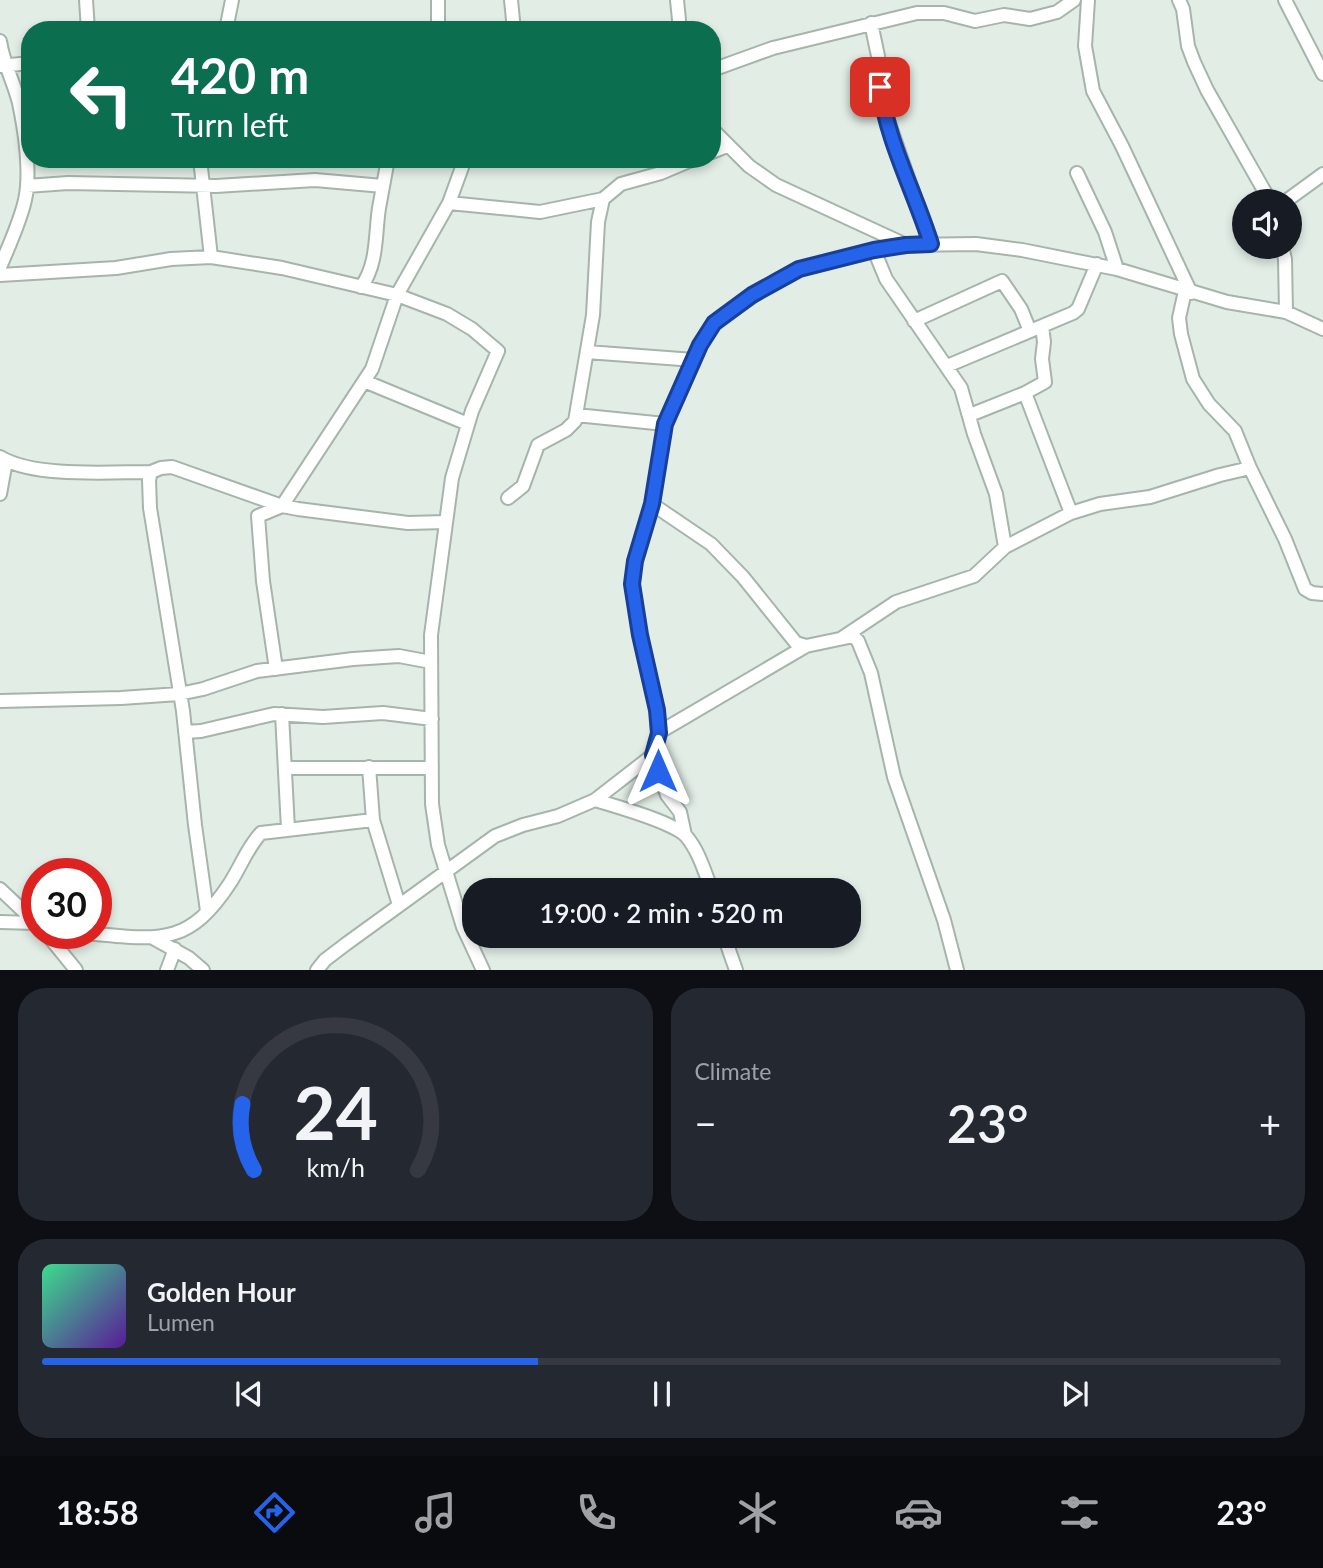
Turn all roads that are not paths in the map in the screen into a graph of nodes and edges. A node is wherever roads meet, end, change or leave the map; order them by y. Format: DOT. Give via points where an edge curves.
graph roads {
  1 [pos="86,0"];
  2 [pos="232,0"];
  3 [pos="438,0"];
  4 [pos="511,0"];
  5 [pos="677,0"];
  6 [pos="911,0"];
  7 [pos="1074,0"];
  8 [pos="1088,0"];
  9 [pos="1179,0"];
  10 [pos="1285,0"];
  11 [pos="917,13"];
  12 [pos="87,21"];
  13 [pos="228,21"];
  14 [pos="438,21"];
  15 [pos="513,21"];
  16 [pos="679,21"];
  17 [pos="871,23"];
  18 [pos="0,41"];
  19 [pos="21,64"];
  20 [pos="3,67"];
  21 [pos="721,67"];
  22 [pos="1323,74"];
  23 [pos="21,118"];
  24 [pos="721,139"];
  25 [pos="727,146"];
  26 [pos="721,148"];
  27 [pos="26,168"];
  28 [pos="201,168"];
  29 [pos="386,168"];
  30 [pos="462,168"];
  31 [pos="673,168"];
  32 [pos="1077,173"];
  33 [pos="1322,175"];
  34 [pos="27,186"];
  35 [pos="203,186"];
  36 [pos="383,186"];
  37 [pos="1263,189"];
  38 [pos="1302,189"];
  39 [pos="603,200"];
  40 [pos="449,202"];
  41 [pos="931,244"];
  42 [pos="906,245"];
  43 [pos="874,250"];
  44 [pos="211,257"];
  45 [pos="1285,259"];
  46 [pos="1097,264"];
  47 [pos="0,267"];
  48 [pos="1117,269"];
  49 [pos="0,275"];
  50 [pos="362,287"];
  51 [pos="1188,292"];
  52 [pos="397,295"];
  53 [pos="1286,312"];
  54 [pos="914,321"];
  55 [pos="1036,328"];
  56 [pos="1323,330"];
  57 [pos="587,352"];
  58 [pos="694,359"];
  59 [pos="947,366"];
  60 [pos="364,381"];
  61 [pos="1025,393"];
  62 [pos="576,415"];
  63 [pos="970,415"];
  64 [pos="468,424"];
  65 [pos="665,424"];
  66 [pos="3,459"];
  67 [pos="1250,468"];
  68 [pos="151,472"];
  69 [pos="0,494"];
  70 [pos="508,498"];
  71 [pos="652,504"];
  72 [pos="282,506"];
  73 [pos="1071,513"];
  74 [pos="446,522"];
  75 [pos="1005,547"];
  76 [pos="1323,594"];
  77 [pos="842,638"];
  78 [pos="806,646"];
  79 [pos="431,662"];
  80 [pos="276,669"];
  81 [pos="179,694"];
  82 [pos="0,701"];
  83 [pos="282,714"];
  84 [pos="432,719"];
  85 [pos="185,732"];
  86 [pos="659,733"];
  87 [pos="653,755"];
  88 [pos="369,767"];
  89 [pos="285,768"];
  90 [pos="432,768"];
  91 [pos="595,800"];
  92 [pos="373,820"];
  93 [pos="288,829"];
  94 [pos="685,835"];
  95 [pos="446,871"];
  96 [pos="707,878"];
  97 [pos="0,889"];
  98 [pos="399,905"];
  99 [pos="21,909"];
  100 [pos="207,911"];
  101 [pos="0,922"];
  102 [pos="21,923"];
  103 [pos="112,935"];
  104 [pos="153,938"];
  105 [pos="728,948"];
  106 [pos="59,949"];
  107 [pos="175,949"];
  108 [pos="76,970"];
  109 [pos="167,970"];
  110 [pos="203,970"];
  111 [pos="317,970"];
  112 [pos="483,970"];
  113 [pos="736,970"];
  114 [pos="957,970"];
  1 -- 12 [label="street"];
  2 -- 13 [label="street"];
  3 -- 14 [label="street"];
  4 -- 15 [label="street"];
  5 -- 16 [label="street"];
  6 -- 11 [label="street"];
  7 -- 11 [label="street" via="1058,12 1030,19 1004,15 975,21 944,13"];
  8 -- 51 [label="street" via="1085,46 1093,91"];
  9 -- 37 [label="street" via="1194,62"];
  10 -- 22 [label="street"];
  11 -- 17 [label="street"];
  17 -- 21 [label="street"];
  17 -- 41 [label="street" via="882,103"];
  18 -- 20 [label="street"];
  19 -- 20 [label="street"];
  20 -- 23 [label="street"];
  24 -- 25 [label="street"];
  25 -- 26 [label="street"];
  25 -- 42 [label="street" via="776,185"];
  27 -- 34 [label="street"];
  28 -- 35 [label="street"];
  29 -- 36 [label="street"];
  30 -- 40 [label="street"];
  31 -- 39 [label="street" via="621,184"];
  32 -- 48 [label="street"];
  33 -- 38 [label="street"];
  34 -- 35 [label="street"];
  34 -- 47 [label="street"];
  35 -- 36 [label="street" via="315,180"];
  35 -- 44 [label="street"];
  36 -- 50 [label="street" via="373,263"];
  39 -- 40 [label="street" via="540,212"];
  39 -- 57 [label="street"];
  40 -- 52 [label="street"];
  41 -- 42 [label="street"];
  41 -- 46 [label="street" via="976,244"];
  42 -- 43 [label="street"];
  43 -- 54 [label="street" via="886,279"];
  43 -- 58 [label="street" via="799,269 775,281 714,323"];
  44 -- 49 [label="street"];
  44 -- 50 [label="street"];
  45 -- 53 [label="street"];
  46 -- 48 [label="street"];
  46 -- 55 [label="street" via="1078,309"];
  48 -- 51 [label="street"];
  50 -- 52 [label="street"];
  51 -- 53 [label="street"];
  51 -- 67 [label="street" via="1179,318 1193,379 1235,431"];
  52 -- 60 [label="street"];
  52 -- 64 [label="street" via="447,314 498,351"];
  53 -- 56 [label="street"];
  54 -- 55 [label="street" via="1002,281"];
  54 -- 59 [label="street"];
  55 -- 59 [label="street"];
  55 -- 61 [label="street" via="1044,342 1045,382"];
  57 -- 58 [label="street"];
  57 -- 62 [label="street"];
  58 -- 65 [label="street"];
  59 -- 63 [label="street" via="961,387"];
  60 -- 64 [label="street"];
  60 -- 72 [label="street"];
  61 -- 63 [label="street"];
  61 -- 73 [label="street"];
  62 -- 65 [label="street"];
  62 -- 70 [label="street" via="572,426 538,445 523,485"];
  63 -- 75 [label="street" via="996,494"];
  64 -- 74 [label="street" via="452,478"];
  65 -- 71 [label="street"];
  66 -- 68 [label="street" via="33,468 86,473"];
  66 -- 69 [label="street"];
  67 -- 73 [label="street" via="1150,498"];
  67 -- 76 [label="street" via="1305,589"];
  68 -- 72 [label="street" via="172,467"];
  68 -- 81 [label="street" via="150,508"];
  71 -- 78 [label="street" via="711,544 796,643"];
  71 -- 86 [label="street" via="634,565 632,594"];
  72 -- 74 [label="street" via="408,523"];
  72 -- 80 [label="street" via="262,512 257,519"];
  73 -- 75 [label="street"];
  74 -- 79 [label="street"];
  75 -- 77 [label="street" via="974,576 896,602"];
  77 -- 78 [label="street"];
  77 -- 114 [label="street" via="855,637 867,662 894,777"];
  78 -- 86 [label="street"];
  79 -- 80 [label="street" via="385,656"];
  79 -- 84 [label="street"];
  80 -- 81 [label="street"];
  81 -- 82 [label="street"];
  81 -- 85 [label="street"];
  83 -- 84 [label="street" via="383,713"];
  83 -- 85 [label="street"];
  83 -- 89 [label="street"];
  84 -- 90 [label="street"];
  85 -- 100 [label="street"];
  86 -- 87 [label="street"];
  87 -- 91 [label="street"];
  87 -- 94 [label="street" via="667,795 680,812"];
  88 -- 89 [label="street"];
  88 -- 90 [label="street"];
  88 -- 92 [label="street"];
  89 -- 93 [label="street"];
  90 -- 95 [label="street" via="432,804"];
  91 -- 94 [label="street"];
  91 -- 95 [label="street" via="506,831"];
  92 -- 93 [label="street"];
  92 -- 98 [label="street"];
  93 -- 100 [label="street" via="260,834"];
  94 -- 96 [label="street"];
  95 -- 98 [label="street"];
  95 -- 112 [label="street" via="463,927"];
  97 -- 99 [label="street"];
  98 -- 111 [label="street"];
  100 -- 104 [label="street" via="190,928"];
  101 -- 102 [label="street"];
  103 -- 104 [label="street"];
  104 -- 107 [label="street"];
  105 -- 113 [label="street"];
  106 -- 108 [label="street"];
  107 -- 109 [label="street"];
  107 -- 110 [label="street"];
}
